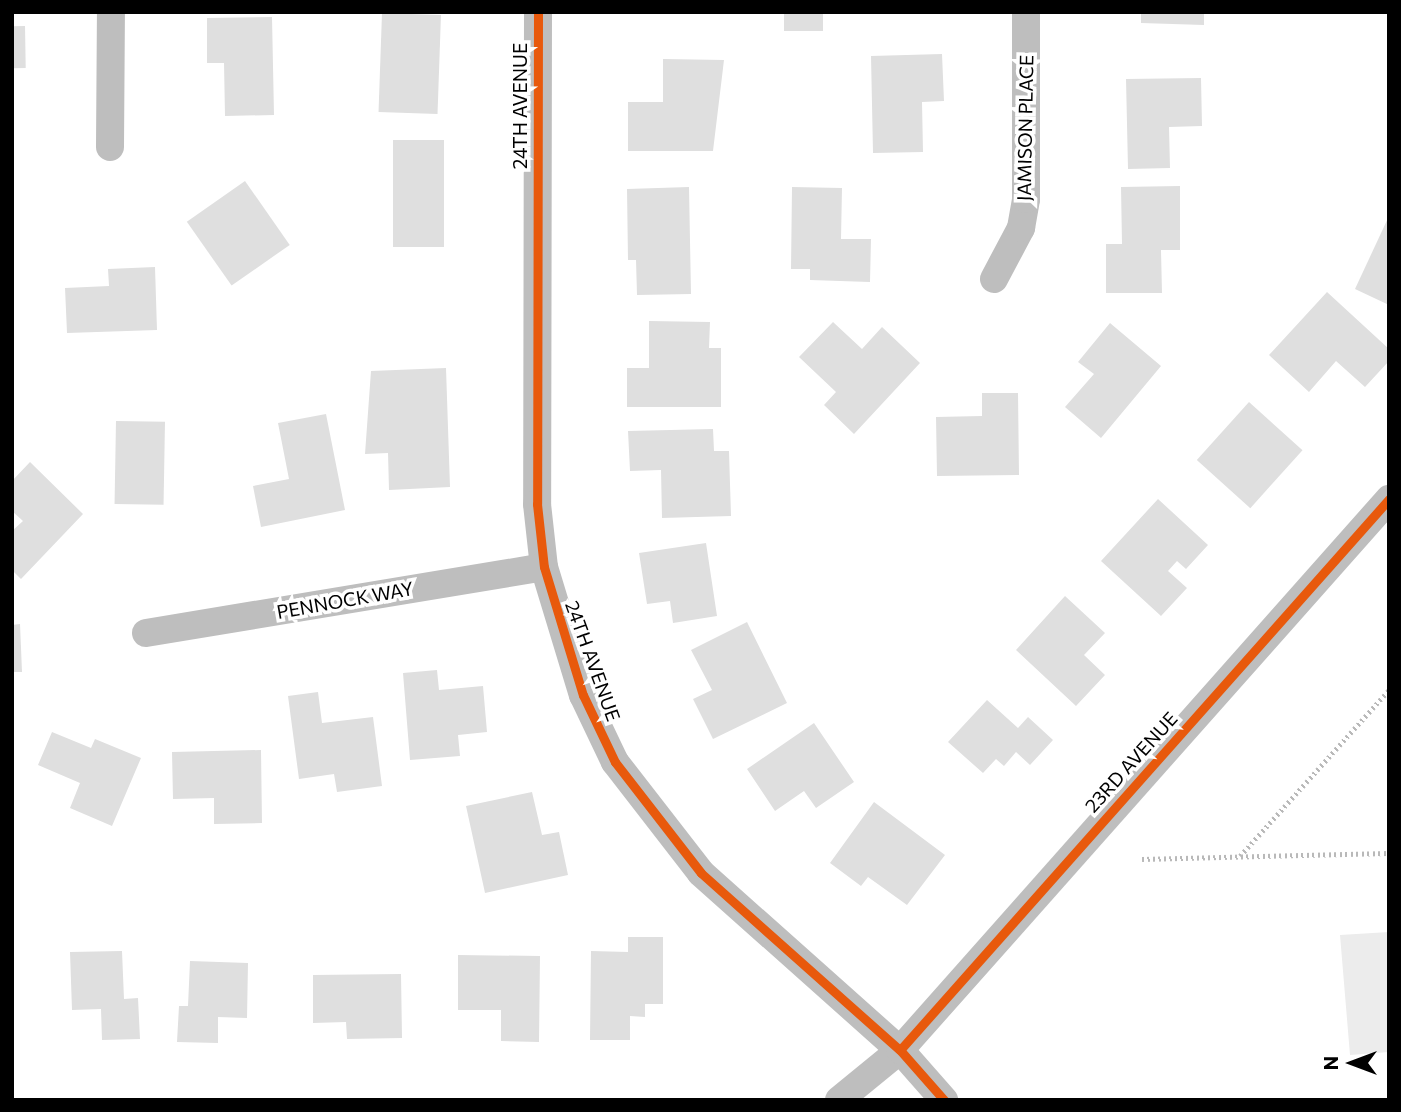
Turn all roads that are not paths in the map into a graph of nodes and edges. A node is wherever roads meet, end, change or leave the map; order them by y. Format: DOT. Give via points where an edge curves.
graph roads {
  1 [pos="111,12"];
  2 [pos="538,12"];
  3 [pos="1026,12"];
  4 [pos="110,147"];
  5 [pos="994,279"];
  6 [pos="1389,499"];
  7 [pos="544,566"];
  8 [pos="146,633"];
  9 [pos="900,1050"];
  10 [pos="839,1100"];
  11 [pos="944,1100"];
  1 -- 4 [label="street"];
  2 -- 7 [label="street, 24TH AVENUE" via="535,438"];
  3 -- 5 [label="street, JAMISON PLACE" via="1026,199 1021,228"];
  6 -- 9 [label="street, 23RD AVENUE"];
  7 -- 8 [label="street, PENNOCK WAY"];
  7 -- 9 [label="street, 24TH AVENUE" via="583,695 615,762 657,823 701,873"];
  9 -- 10 [label="street, 23RD AVENUE"];
  9 -- 11 [label="street, 24TH AVENUE"];
}
